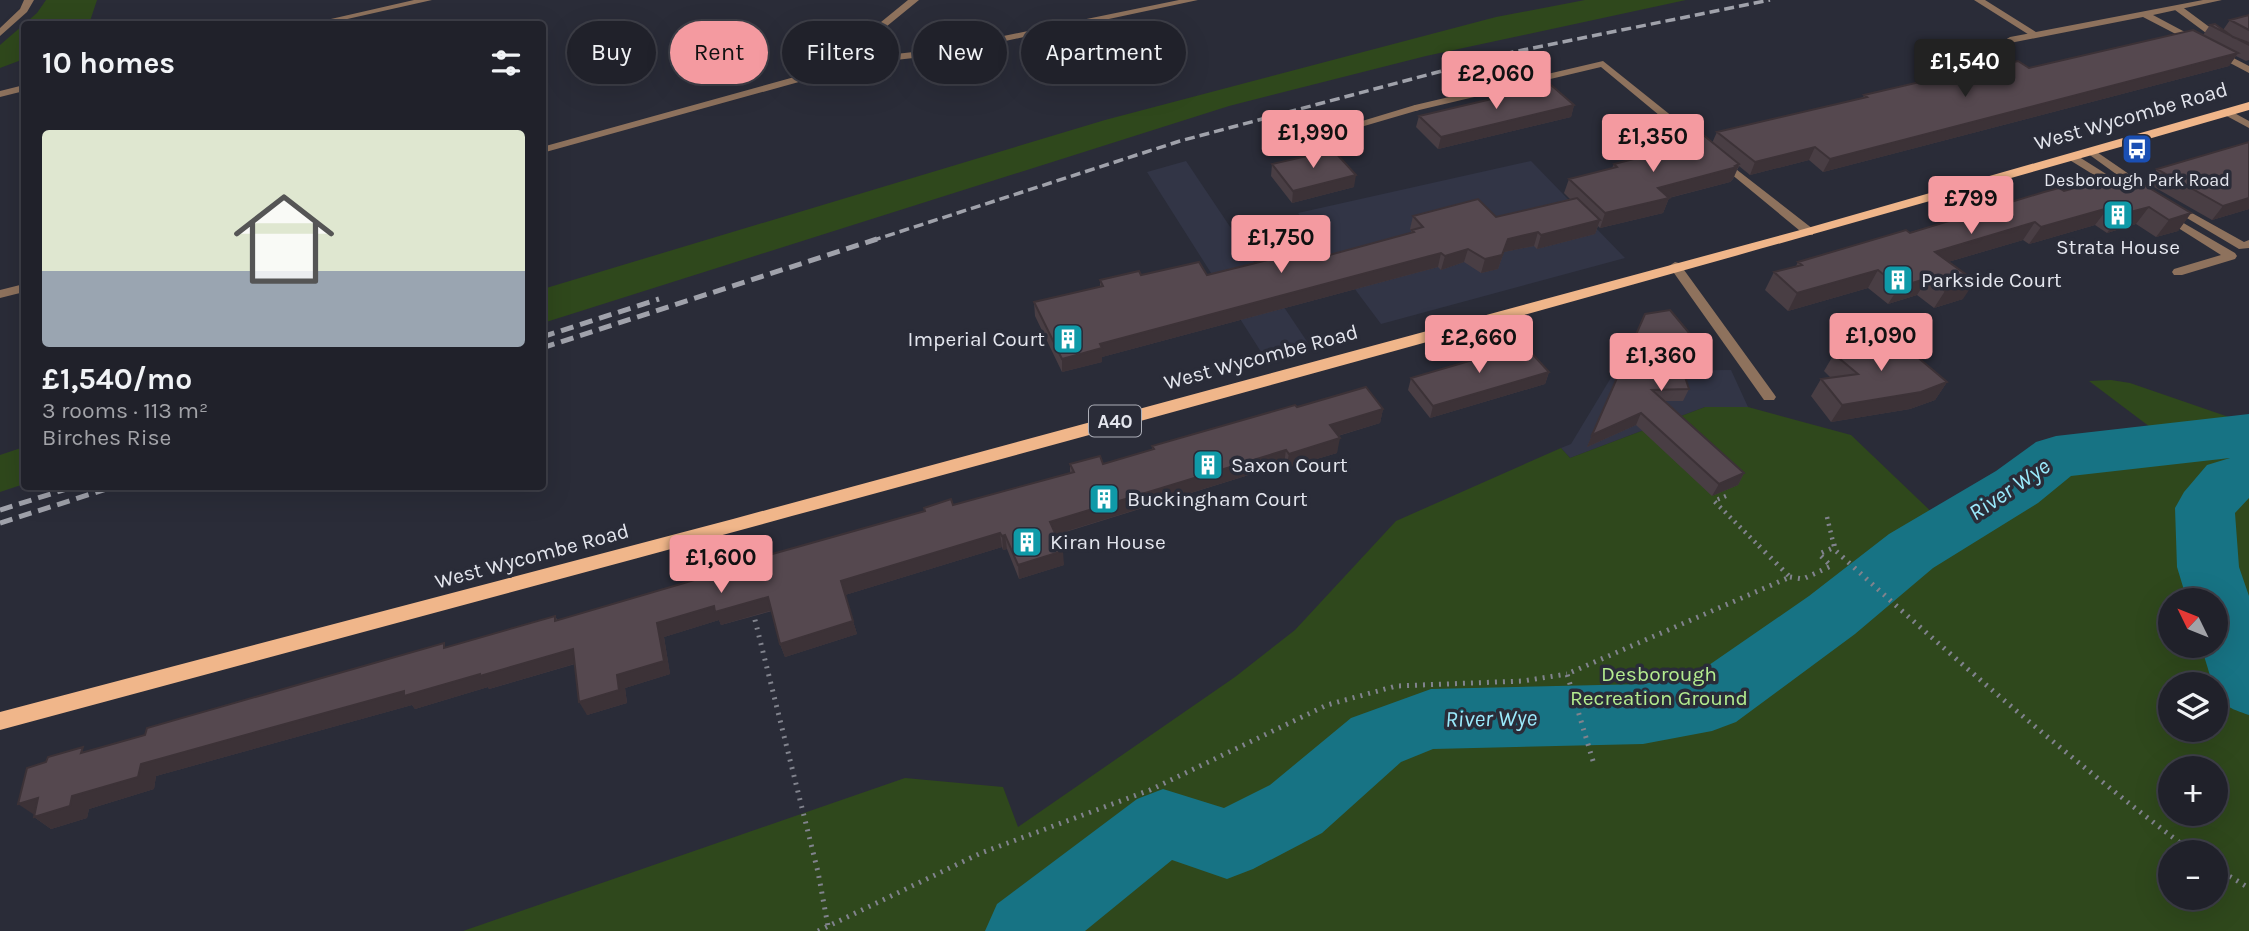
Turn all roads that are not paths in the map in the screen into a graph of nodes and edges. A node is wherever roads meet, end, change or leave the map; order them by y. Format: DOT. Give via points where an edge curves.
graph roads {
  1 [pos="29,0"];
  2 [pos="428,0"];
  3 [pos="1193,0"];
  4 [pos="1979,0"];
  5 [pos="2217,0"];
  6 [pos="906,2"];
  7 [pos="2178,8"];
  8 [pos="2144,14"];
  9 [pos="328,21"];
  10 [pos="884,21"];
  11 [pos="0,33"];
  12 [pos="2034,34"];
  13 [pos="2011,40"];
  14 [pos="2249,54"];
  15 [pos="899,57"];
  16 [pos="2249,70"];
  17 [pos="785,84"];
  18 [pos="21,89"];
  19 [pos="0,94"];
  20 [pos="2249,106"];
  21 [pos="2227,112"];
  22 [pos="2249,125"];
  23 [pos="1278,148"];
  24 [pos="546,149"];
  25 [pos="2091,151"];
  26 [pos="2072,156"];
  27 [pos="1808,232"];
  28 [pos="2249,244"];
  29 [pos="1675,266"];
  30 [pos="2178,272"];
  31 [pos="21,289"];
  32 [pos="0,294"];
  33 [pos="1769,397"];
  34 [pos="0,721"];
  1 -- 11 [label="street"];
  2 -- 9 [label="street"];
  3 -- 15 [label="street"];
  4 -- 12 [label="street"];
  5 -- 7 [label="street"];
  6 -- 10 [label="street"];
  7 -- 8 [label="street"];
  7 -- 14 [label="street" via="2228,45"];
  8 -- 12 [label="street"];
  8 -- 16 [label="street"];
  12 -- 13 [label="street"];
  17 -- 24 [label="street"];
  18 -- 19 [label="street"];
  20 -- 21 [label="main road, West Wycombe Road / A40"];
  21 -- 22 [label="street"];
  21 -- 25 [label="main road, West Wycombe Road / A40"];
  23 -- 27 [label="street" via="1415,108 1603,64"];
  25 -- 26 [label="main road, West Wycombe Road / A40"];
  25 -- 26 [label="street" via="2144,195"];
  26 -- 27 [label="main road, West Wycombe Road / A40"];
  27 -- 29 [label="main road, West Wycombe Road / A40"];
  28 -- 30 [label="street" via="2243,246 2156,202 2231,256"];
  29 -- 33 [label="street"];
  29 -- 34 [label="main road, West Wycombe Road / A40" via="733,526"];
  31 -- 32 [label="street"];
}
